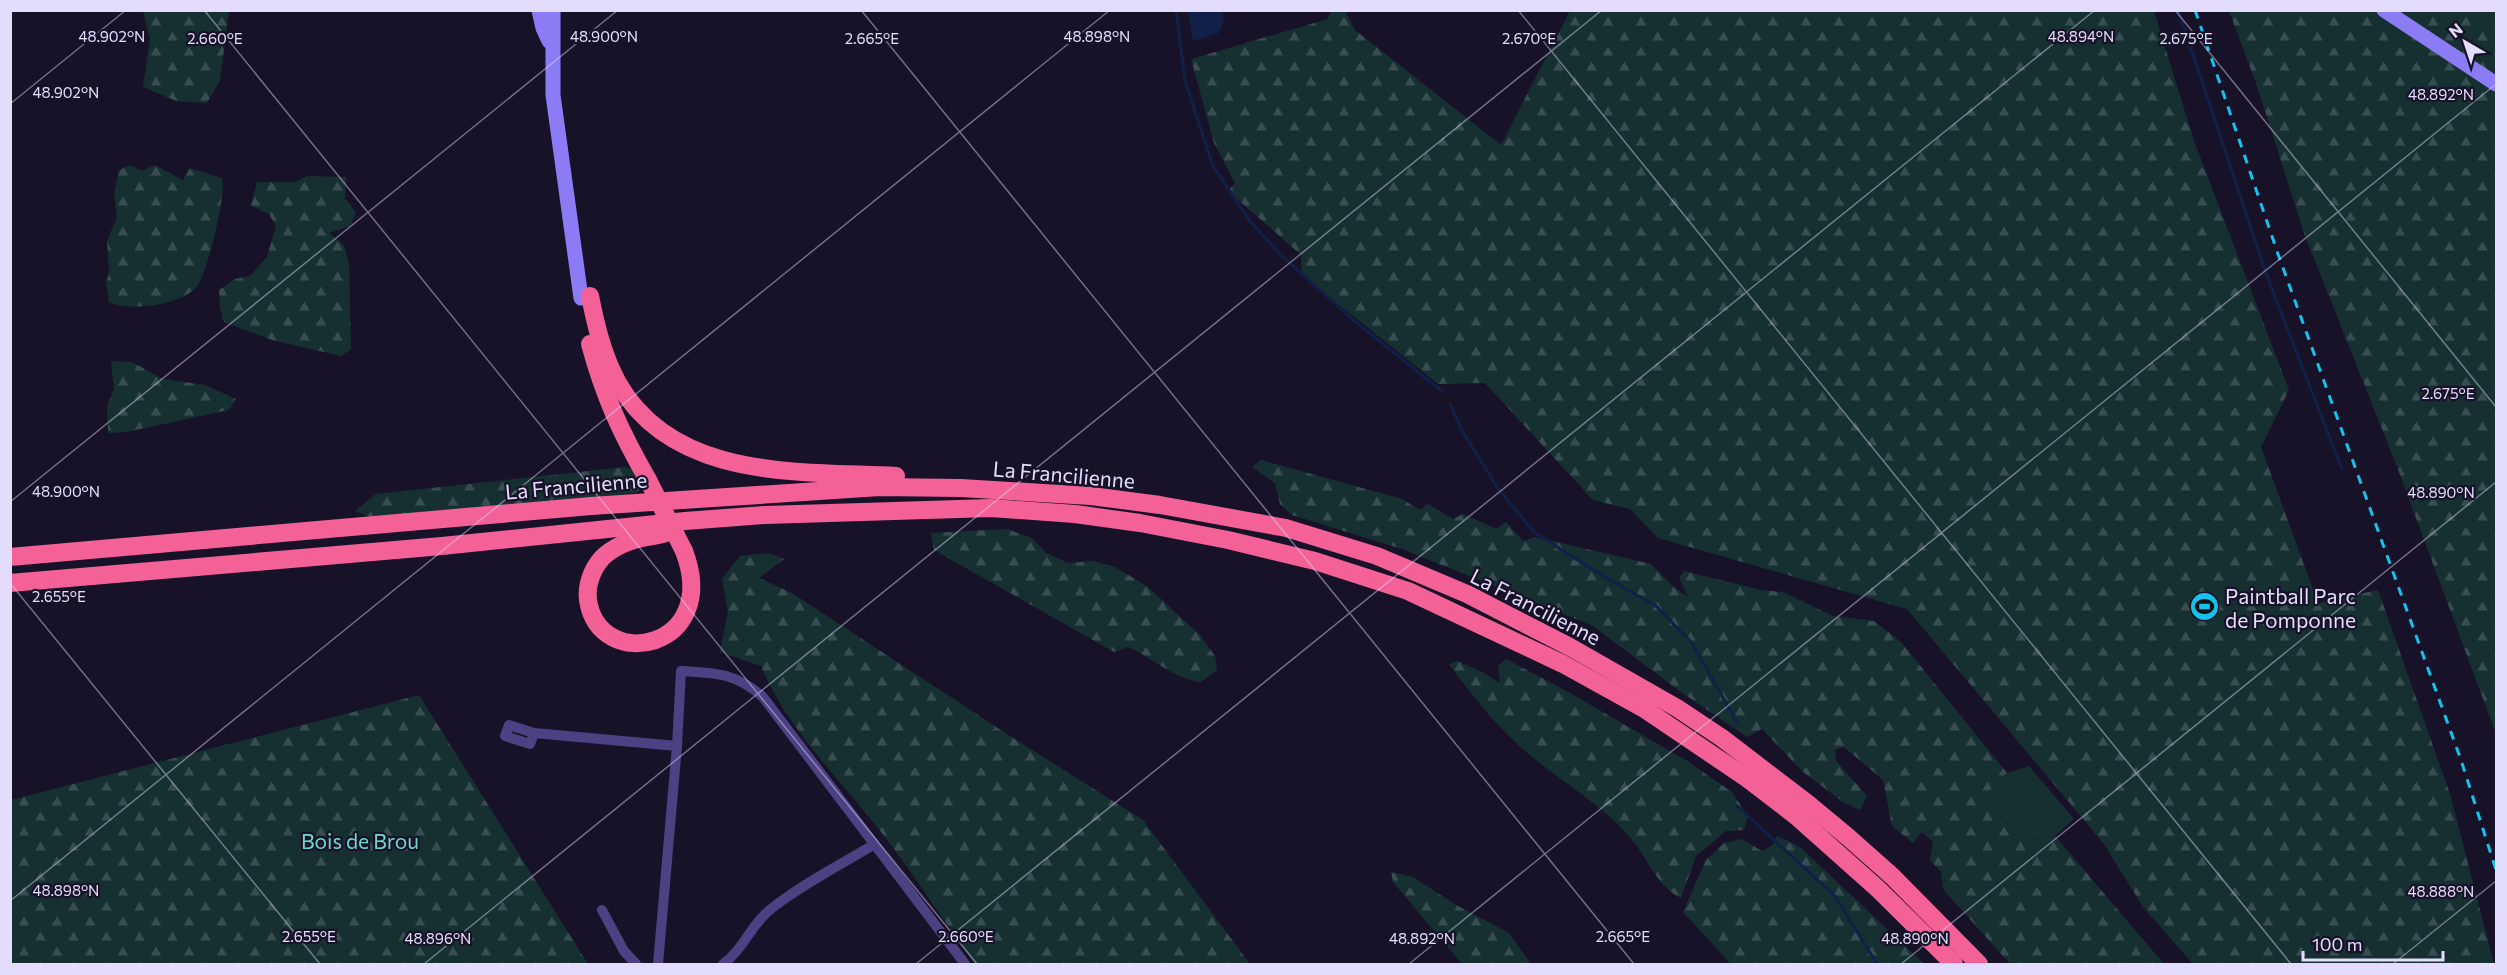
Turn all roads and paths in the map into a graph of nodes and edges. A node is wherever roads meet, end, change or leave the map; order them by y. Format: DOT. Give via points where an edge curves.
graph roads {
  1 [pos="538,10"];
  2 [pos="553,10"];
  3 [pos="560,10"];
  4 [pos="2384,10"];
  5 [pos="552,44"];
  6 [pos="2496,84"];
  7 [pos="585,297"];
  8 [pos="961,488"];
  9 [pos="685,520"];
  10 [pos="10,557"];
  11 [pos="10,583"];
  12 [pos="534,733"];
  13 [pos="677,746"];
  14 [pos="873,845"];
  15 [pos="602,910"];
  16 [pos="636,964"];
  17 [pos="658,964"];
  18 [pos="723,964"];
  19 [pos="965,964"];
  20 [pos="1954,964"];
  21 [pos="1979,964"];
  1 -- 5 [label="main road"];
  2 -- 5 [label="main road"];
  3 -- 7 [label="main road" via="564,120"];
  4 -- 6 [label="main road"];
  5 -- 7 [label="main road" via="553,94"];
  7 -- 8 [label="highway" via="607,361 627,397 654,427 687,447 740,465 945,478"];
  7 -- 9 [label="highway, bridge" via="596,366 608,403 619,430 648,480 684,551 691,570 693,593 684,616 668,634 634,644 615,638 599,626 589,608 587,595 594,569 622,545 666,534"];
  8 -- 10 [label="highway, La Francilienne" via="847,488 603,505"];
  8 -- 21 [label="highway, La Francilienne" via="1091,496 1286,528 1377,556 1467,594 1570,647 1722,738 1848,837"];
  9 -- 11 [label="highway, La Francilienne" via="442,546"];
  9 -- 20 [label="highway, La Francilienne" via="908,509 991,508 1075,514 1228,540 1315,561 1408,591 1563,664 1646,710 1710,753 1796,816"];
  12 -- 13 [label="street"];
  13 -- 14 [label="street" via="681,671 735,678 764,697"];
  13 -- 17 [label="street"];
  14 -- 18 [label="street" via="772,908 750,931 742,947"];
  14 -- 19 [label="street"];
  15 -- 16 [label="street" via="624,951"];
}
